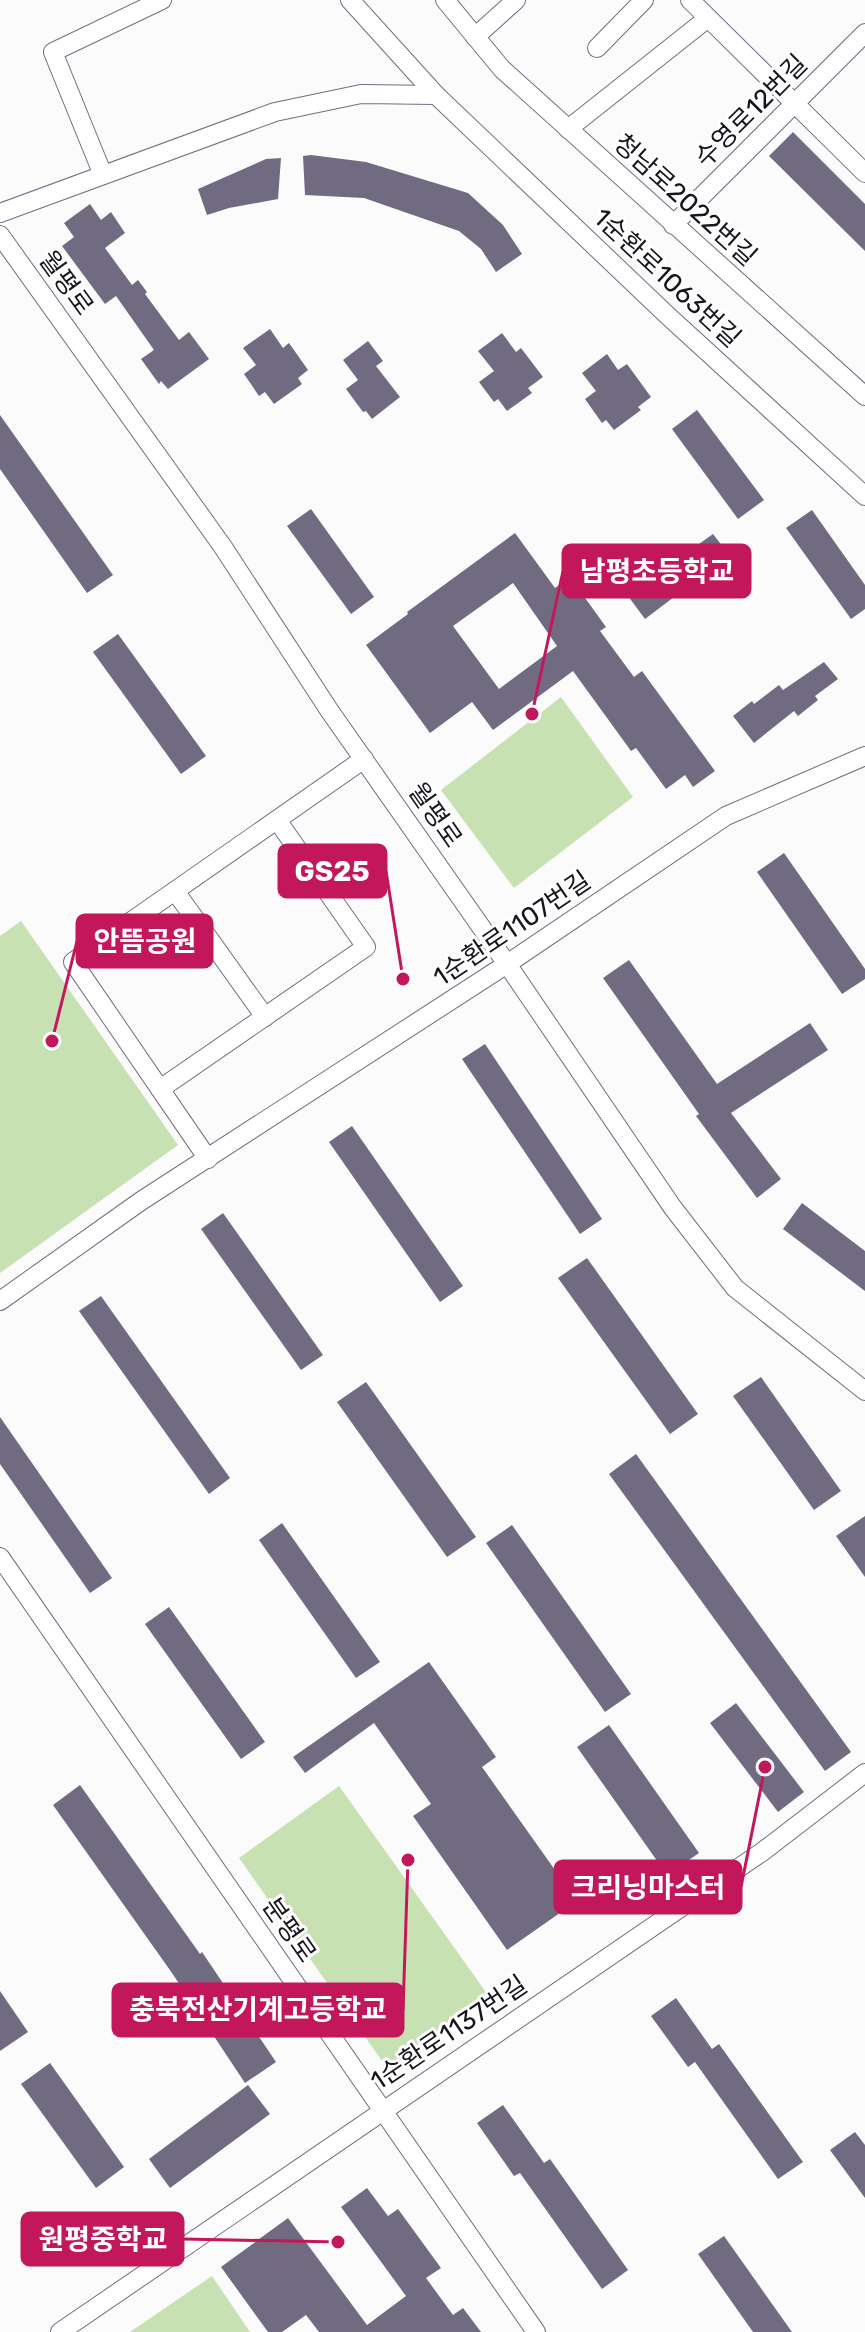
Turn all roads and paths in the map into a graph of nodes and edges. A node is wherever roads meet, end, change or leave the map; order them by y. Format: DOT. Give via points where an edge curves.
graph roads {
  1 [pos="162,0"];
  2 [pos="350,0"];
  3 [pos="445,0"];
  4 [pos="516,0"];
  5 [pos="644,0"];
  6 [pos="690,0"];
  7 [pos="708,18"];
  8 [pos="865,33"];
  9 [pos="475,37"];
  10 [pos="597,48"];
  11 [pos="436,95"];
  12 [pos="795,104"];
  13 [pos="568,129"];
  14 [pos="865,173"];
  15 [pos="103,175"];
  16 [pos="0,213"];
  17 [pos="673,225"];
  18 [pos="0,235"];
  19 [pos="865,396"];
  20 [pos="865,496"];
  21 [pos="865,756"];
  22 [pos="364,759"];
  23 [pos="277,820"];
  24 [pos="175,891"];
  25 [pos="507,964"];
  26 [pos="265,1017"];
  27 [pos="160,1089"];
  28 [pos="208,1159"];
  29 [pos="0,1301"];
  30 [pos="865,1391"];
  31 [pos="0,1557"];
  32 [pos="865,1773"];
  33 [pos="382,2110"];
  34 [pos="60,2332"];
  35 [pos="536,2332"];
  1 -- 15 [label="street" via="53,52"];
  2 -- 11 [label="street, 1순환로1063번길"];
  3 -- 9 [label="street, 청남로2022번길"];
  4 -- 9 [label="street"];
  5 -- 10 [label="street"];
  6 -- 7 [label="street"];
  7 -- 12 [label="street"];
  7 -- 13 [label="street"];
  8 -- 12 [label="street, 수영로12번길"];
  9 -- 13 [label="street, 청남로2022번길"];
  11 -- 15 [label="street" via="361,94 275,112"];
  11 -- 20 [label="street, 1순환로1063번길"];
  12 -- 14 [label="street"];
  12 -- 17 [label="street, 수영로12번길"];
  13 -- 17 [label="street, 청남로2022번길"];
  15 -- 16 [label="street"];
  17 -- 19 [label="street, 청남로2022번길"];
  18 -- 22 [label="street, 월평로" via="223,547"];
  21 -- 25 [label="street, 1순환로1107번길" via="726,816"];
  22 -- 23 [label="street"];
  22 -- 25 [label="street, 월평로"];
  23 -- 24 [label="street"];
  23 -- 26 [label="street" via="366,947"];
  24 -- 26 [label="street"];
  24 -- 27 [label="street" via="73,962"];
  25 -- 28 [label="street, 1순환로1107번길"];
  25 -- 30 [label="street, 월평로" via="673,1208 735,1288"];
  26 -- 27 [label="street"];
  27 -- 28 [label="street"];
  28 -- 29 [label="street, 1순환로1107번길"];
  31 -- 33 [label="street, 분평로"];
  32 -- 33 [label="street, 1순환로1137번길" via="762,1852"];
  33 -- 34 [label="street, 1순환로1137번길"];
  33 -- 35 [label="street, 분평로"];
}
